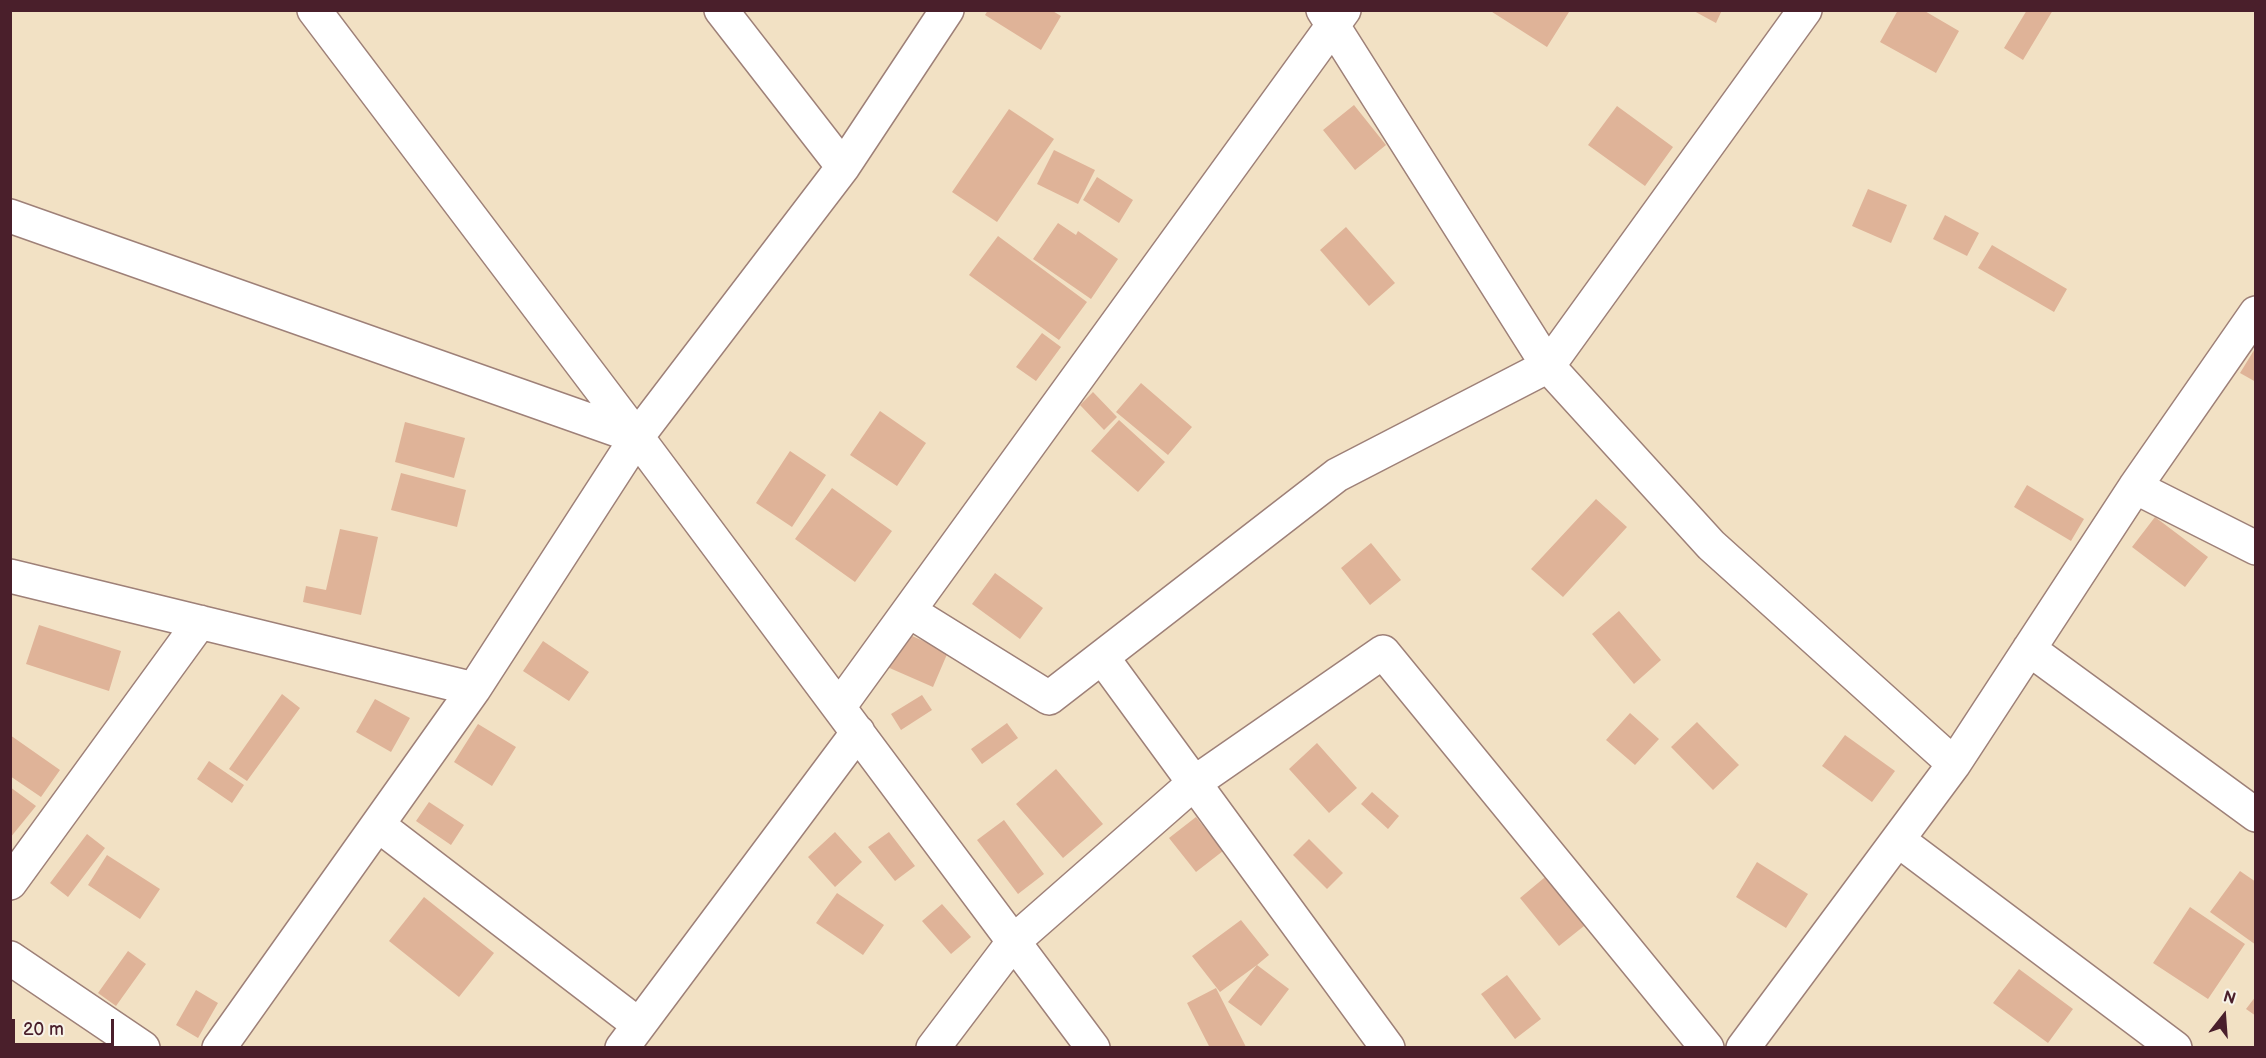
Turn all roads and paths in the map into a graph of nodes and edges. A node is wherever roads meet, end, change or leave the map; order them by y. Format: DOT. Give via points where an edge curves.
graph roads {
  1 [pos="314,10"];
  2 [pos="721,10"];
  3 [pos="947,10"];
  4 [pos="1805,10"];
  5 [pos="1333,16"];
  6 [pos="843,168"];
  7 [pos="10,216"];
  8 [pos="2256,313"];
  9 [pos="1548,366"];
  10 [pos="637,437"];
  11 [pos="2135,487"];
  12 [pos="2256,548"];
  13 [pos="10,576"];
  14 [pos="909,611"];
  15 [pos="200,622"];
  16 [pos="2029,649"];
  17 [pos="1102,657"];
  18 [pos="474,689"];
  19 [pos="848,720"];
  20 [pos="1954,764"];
  21 [pos="1194,783"];
  22 [pos="2256,815"];
  23 [pos="378,825"];
  24 [pos="1898,840"];
  25 [pos="10,883"];
  26 [pos="1014,941"];
  27 [pos="10,958"];
  28 [pos="631,1036"];
  29 [pos="143,1047"];
  30 [pos="219,1047"];
  31 [pos="933,1047"];
  32 [pos="1093,1047"];
  33 [pos="1388,1047"];
  34 [pos="1707,1047"];
  35 [pos="1743,1047"];
  36 [pos="2175,1047"];
  1 -- 10 [label="street"];
  2 -- 6 [label="street"];
  3 -- 6 [label="street"];
  4 -- 9 [label="street"];
  5 -- 9 [label="street"];
  5 -- 14 [label="street"];
  6 -- 10 [label="street"];
  7 -- 10 [label="street"];
  8 -- 11 [label="street"];
  9 -- 17 [label="street" via="1337,475"];
  9 -- 20 [label="street" via="1711,545"];
  10 -- 18 [label="street"];
  10 -- 19 [label="street"];
  11 -- 12 [label="street"];
  11 -- 16 [label="street"];
  13 -- 15 [label="street"];
  14 -- 17 [label="street" via="1049,698"];
  14 -- 19 [label="street"];
  15 -- 18 [label="street"];
  15 -- 25 [label="street"];
  16 -- 20 [label="street"];
  16 -- 22 [label="street"];
  17 -- 21 [label="street"];
  18 -- 23 [label="street"];
  19 -- 26 [label="street"];
  19 -- 28 [label="street"];
  20 -- 24 [label="street"];
  21 -- 26 [label="street"];
  21 -- 33 [label="street"];
  21 -- 34 [label="street" via="1383,652"];
  23 -- 28 [label="street"];
  23 -- 30 [label="street"];
  24 -- 35 [label="street"];
  24 -- 36 [label="street"];
  26 -- 31 [label="street"];
  26 -- 32 [label="street"];
  27 -- 29 [label="street"];
}
